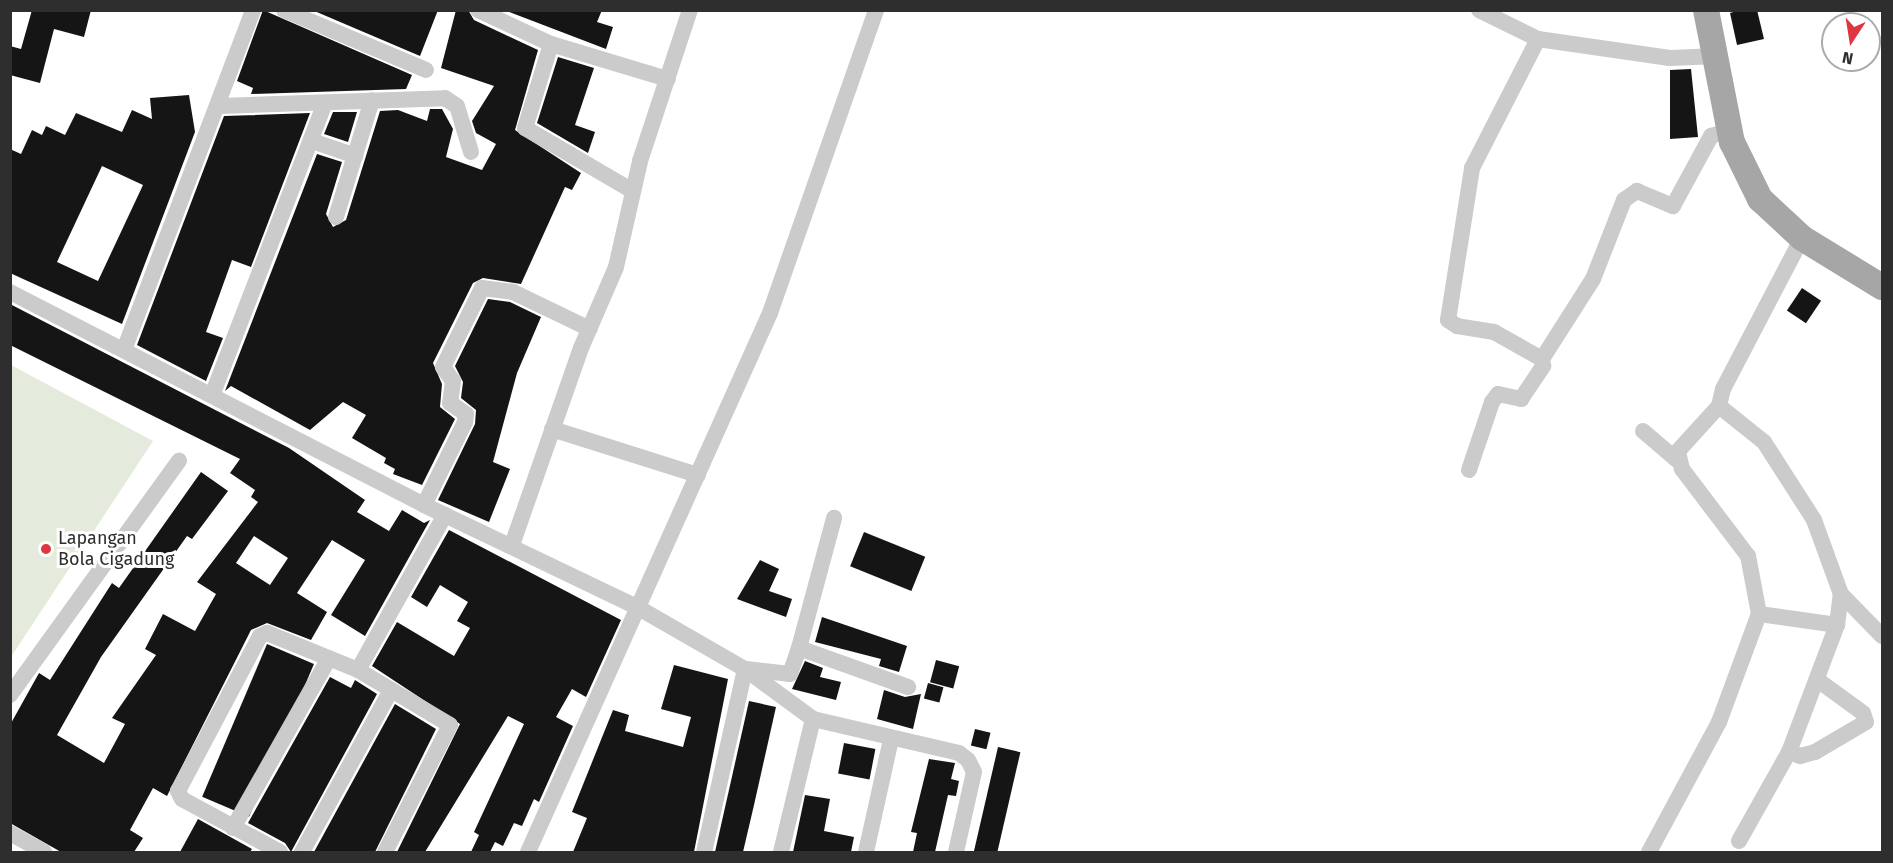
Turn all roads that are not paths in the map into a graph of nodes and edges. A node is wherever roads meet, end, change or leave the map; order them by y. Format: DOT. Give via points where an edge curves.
graph roads {
  1 [pos="253,10"];
  2 [pos="284,10"];
  3 [pos="478,10"];
  4 [pos="690,10"];
  5 [pos="876,10"];
  6 [pos="1479,10"];
  7 [pos="1706,10"];
  8 [pos="1538,39"];
  9 [pos="552,44"];
  10 [pos="1718,56"];
  11 [pos="426,70"];
  12 [pos="668,79"];
  13 [pos="372,100"];
  14 [pos="326,103"];
  15 [pos="220,106"];
  16 [pos="1730,130"];
  17 [pos="312,141"];
  18 [pos="471,152"];
  19 [pos="356,156"];
  20 [pos="633,191"];
  21 [pos="336,217"];
  22 [pos="1802,238"];
  23 [pos="1882,287"];
  24 [pos="10,292"];
  25 [pos="590,328"];
  26 [pos="124,350"];
  27 [pos="1542,359"];
  28 [pos="213,393"];
  29 [pos="1719,406"];
  30 [pos="552,429"];
  31 [pos="1643,431"];
  32 [pos="1677,460"];
  33 [pos="179,461"];
  34 [pos="1469,470"];
  35 [pos="698,475"];
  36 [pos="424,506"];
  37 [pos="445,516"];
  38 [pos="834,518"];
  39 [pos="512,545"];
  40 [pos="1841,594"];
  41 [pos="637,607"];
  42 [pos="1759,614"];
  43 [pos="1837,625"];
  44 [pos="1882,636"];
  45 [pos="799,648"];
  46 [pos="329,658"];
  47 [pos="745,669"];
  48 [pos="358,670"];
  49 [pos="1819,681"];
  50 [pos="908,687"];
  51 [pos="12,688"];
  52 [pos="391,690"];
  53 [pos="813,719"];
  54 [pos="891,739"];
  55 [pos="1789,752"];
  56 [pos="233,828"];
  57 [pos="10,833"];
  58 [pos="1739,841"];
  59 [pos="44,852"];
  60 [pos="280,852"];
  61 [pos="302,852"];
  62 [pos="385,852"];
  63 [pos="528,852"];
  64 [pos="704,852"];
  65 [pos="781,852"];
  66 [pos="866,852"];
  67 [pos="956,852"];
  68 [pos="1649,852"];
  1 -- 15 [label="street"];
  2 -- 11 [label="street"];
  3 -- 9 [label="street"];
  4 -- 12 [label="street"];
  5 -- 35 [label="street" via="770,313"];
  6 -- 8 [label="street"];
  7 -- 10 [label="main road"];
  8 -- 10 [label="street" via="1670,58"];
  8 -- 27 [label="street" via="1473,168 1448,320 1457,327 1494,332"];
  9 -- 12 [label="street"];
  9 -- 20 [label="street" via="525,128"];
  10 -- 16 [label="main road"];
  12 -- 20 [label="street"];
  13 -- 14 [label="street"];
  13 -- 18 [label="street" via="452,101"];
  13 -- 19 [label="street"];
  14 -- 15 [label="street"];
  14 -- 17 [label="street"];
  15 -- 26 [label="street"];
  16 -- 22 [label="main road" via="1760,199"];
  16 -- 27 [label="street" via="1711,136 1673,206 1637,191 1624,200 1593,279"];
  17 -- 19 [label="street"];
  17 -- 28 [label="street"];
  19 -- 21 [label="street"];
  20 -- 25 [label="street" via="625,239"];
  22 -- 23 [label="main road"];
  22 -- 29 [label="street" via="1723,389"];
  24 -- 26 [label="street"];
  25 -- 30 [label="street"];
  25 -- 36 [label="street" via="513,292 482,288 443,367 453,381 450,403 466,414 465,422"];
  26 -- 28 [label="street"];
  27 -- 34 [label="street" via="1521,399 1498,394 1492,402"];
  28 -- 36 [label="street"];
  29 -- 32 [label="street" via="1682,444"];
  29 -- 40 [label="street" via="1764,442 1814,520"];
  30 -- 35 [label="street"];
  30 -- 39 [label="street"];
  31 -- 32 [label="street"];
  32 -- 42 [label="street" via="1748,556"];
  33 -- 51 [label="street"];
  35 -- 41 [label="street"];
  36 -- 37 [label="street"];
  37 -- 39 [label="street"];
  37 -- 48 [label="street"];
  38 -- 45 [label="street"];
  39 -- 41 [label="street"];
  40 -- 43 [label="street"];
  40 -- 44 [label="street"];
  41 -- 47 [label="street"];
  41 -- 63 [label="street"];
  42 -- 43 [label="street"];
  42 -- 68 [label="street" via="1719,722"];
  43 -- 49 [label="street"];
  45 -- 47 [label="street" via="790,674"];
  45 -- 50 [label="street"];
  46 -- 48 [label="street"];
  46 -- 56 [label="street"];
  46 -- 56 [label="street" via="272,633 260,636 178,791 182,799"];
  47 -- 53 [label="street"];
  47 -- 64 [label="street"];
  48 -- 52 [label="street"];
  49 -- 55 [label="street"];
  49 -- 55 [label="street" via="1863,713 1866,722 1815,752 1800,756"];
  52 -- 61 [label="street"];
  52 -- 62 [label="street" via="451,729"];
  53 -- 54 [label="street"];
  53 -- 65 [label="street"];
  54 -- 66 [label="street"];
  54 -- 67 [label="street" via="959,753 968,760 974,772"];
  55 -- 58 [label="street"];
  56 -- 60 [label="street"];
  57 -- 59 [label="street"];
}
